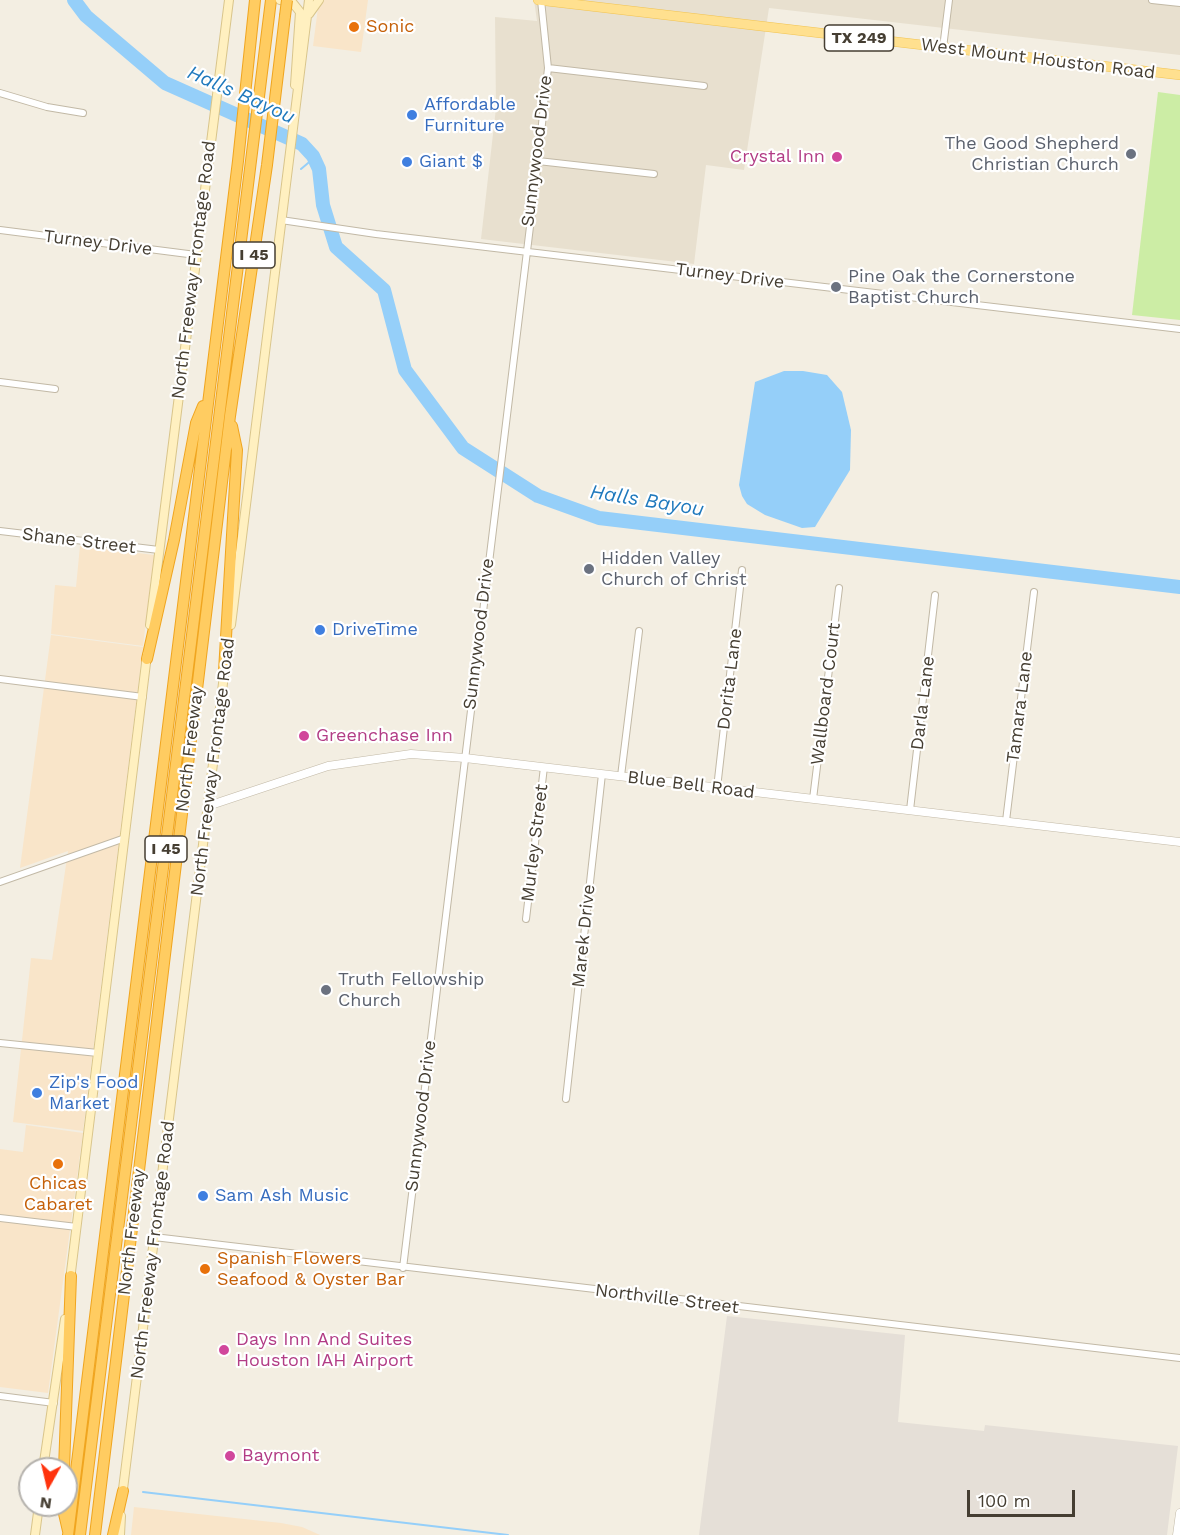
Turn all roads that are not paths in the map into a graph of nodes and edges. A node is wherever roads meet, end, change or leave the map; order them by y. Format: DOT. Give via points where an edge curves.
graph roads {
  1 [pos="271,0"];
  2 [pos="280,0"];
  3 [pos="287,0"];
  4 [pos="309,0"];
  5 [pos="320,0"];
  6 [pos="540,0"];
  7 [pos="949,0"];
  8 [pos="1152,0"];
  9 [pos="229,2"];
  10 [pos="1180,3"];
  11 [pos="254,6"];
  12 [pos="307,17"];
  13 [pos="943,48"];
  14 [pos="548,68"];
  15 [pos="1180,75"];
  16 [pos="704,86"];
  17 [pos="0,93"];
  18 [pos="296,112"];
  19 [pos="83,113"];
  20 [pos="538,161"];
  21 [pos="654,174"];
  22 [pos="281,220"];
  23 [pos="0,230"];
  24 [pos="525,251"];
  25 [pos="196,255"];
  26 [pos="1180,329"];
  27 [pos="0,382"];
  28 [pos="55,389"];
  29 [pos="208,395"];
  30 [pos="230,416"];
  31 [pos="0,531"];
  32 [pos="159,550"];
  33 [pos="742,570"];
  34 [pos="839,588"];
  35 [pos="1034,592"];
  36 [pos="935,595"];
  37 [pos="639,631"];
  38 [pos="147,659"];
  39 [pos="224,671"];
  40 [pos="0,679"];
  41 [pos="143,697"];
  42 [pos="465,758"];
  43 [pos="544,767"];
  44 [pos="602,774"];
  45 [pos="621,776"];
  46 [pos="717,788"];
  47 [pos="813,800"];
  48 [pos="208,807"];
  49 [pos="910,810"];
  50 [pos="1006,821"];
  51 [pos="125,838"];
  52 [pos="1180,842"];
  53 [pos="0,882"];
  54 [pos="526,919"];
  55 [pos="0,1043"];
  56 [pos="98,1053"];
  57 [pos="566,1099"];
  58 [pos="0,1218"];
  59 [pos="77,1227"];
  60 [pos="154,1237"];
  61 [pos="403,1268"];
  62 [pos="71,1276"];
  63 [pos="1180,1358"];
  64 [pos="0,1396"];
  65 [pos="54,1403"];
  66 [pos="45,1457"];
  67 [pos="64,1457"];
  68 [pos="123,1491"];
  69 [pos="1180,1513"];
  70 [pos="37,1517"];
  71 [pos="66,1517"];
  72 [pos="72,1534"];
  73 [pos="35,1535"];
  74 [pos="95,1535"];
  75 [pos="113,1535"];
  76 [pos="120,1535"];
  77 [pos="1178,1535"];
  1 -- 72 [label="highway, North Freeway / I 45"];
  2 -- 18 [label="main road" via="292,2 300,12 294,68"];
  3 -- 30 [label="highway, North Freeway / I 45, bridge"];
  4 -- 12 [label="main road, North Freeway Frontage Road"];
  5 -- 12 [label="main road"];
  6 -- 13 [label="main road, West Mount Houston Road / TX 249"];
  6 -- 14 [label="street, Sunnywood Drive"];
  7 -- 13 [label="street"];
  8 -- 10 [label="street"];
  9 -- 25 [label="main road, North Freeway Frontage Road"];
  11 -- 29 [label="highway, North Freeway / I 45"];
  12 -- 18 [label="main road, North Freeway Frontage Road"];
  13 -- 15 [label="main road, West Mount Houston Road / TX 249"];
  14 -- 16 [label="street"];
  14 -- 20 [label="street, Sunnywood Drive"];
  17 -- 19 [label="street"];
  18 -- 22 [label="main road, North Freeway Frontage Road"];
  20 -- 21 [label="street"];
  20 -- 24 [label="street, Sunnywood Drive"];
  22 -- 24 [label="street, Turney Drive"];
  22 -- 39 [label="main road, North Freeway Frontage Road"];
  23 -- 25 [label="street, Turney Drive"];
  24 -- 26 [label="street, Turney Drive"];
  24 -- 42 [label="street, Sunnywood Drive"];
  25 -- 32 [label="main road, North Freeway Frontage Road"];
  27 -- 28 [label="street"];
  29 -- 38 [label="highway" via="196,423"];
  29 -- 72 [label="highway, North Freeway / I 45"];
  30 -- 39 [label="highway" via="237,450"];
  30 -- 74 [label="highway, North Freeway / I 45"];
  31 -- 32 [label="street, Shane Street"];
  32 -- 38 [label="main road, North Freeway Frontage Road"];
  33 -- 46 [label="street, Dorita Lane"];
  34 -- 47 [label="street, Wallboard Court"];
  35 -- 50 [label="street, Tamara Lane"];
  36 -- 49 [label="street, Darla Lane"];
  37 -- 45 [label="street"];
  38 -- 41 [label="main road, North Freeway Frontage Road"];
  39 -- 48 [label="main road, North Freeway Frontage Road"];
  40 -- 41 [label="street"];
  41 -- 51 [label="main road, North Freeway Frontage Road"];
  42 -- 43 [label="street, Blue Bell Road"];
  42 -- 48 [label="street, Blue Bell Road" via="411,754 328,766"];
  42 -- 61 [label="street, Sunnywood Drive"];
  43 -- 44 [label="street, Blue Bell Road"];
  43 -- 54 [label="street, Murley Street"];
  44 -- 45 [label="street, Blue Bell Road"];
  44 -- 57 [label="street, Marek Drive"];
  45 -- 46 [label="street, Blue Bell Road"];
  46 -- 47 [label="street, Blue Bell Road"];
  47 -- 49 [label="street, Blue Bell Road"];
  48 -- 60 [label="main road, North Freeway Frontage Road"];
  49 -- 50 [label="street, Blue Bell Road"];
  50 -- 52 [label="street, Blue Bell Road"];
  51 -- 53 [label="street"];
  51 -- 56 [label="main road, North Freeway Frontage Road"];
  55 -- 56 [label="street"];
  56 -- 59 [label="main road, North Freeway Frontage Road"];
  58 -- 59 [label="street"];
  59 -- 62 [label="main road, North Freeway Frontage Road"];
  60 -- 61 [label="street, Northville Street"];
  60 -- 68 [label="main road, North Freeway Frontage Road"];
  61 -- 63 [label="street, Northville Street"];
  62 -- 65 [label="main road, North Freeway Frontage Road"];
  62 -- 67 [label="highway"];
  64 -- 65 [label="street"];
  65 -- 66 [label="main road, North Freeway Frontage Road"];
  68 -- 75 [label="highway"];
  68 -- 76 [label="main road, North Freeway Frontage Road"];
  69 -- 77 [label="street"];
  70 -- 73 [label="main road"];
  71 -- 72 [label="highway"];
}
